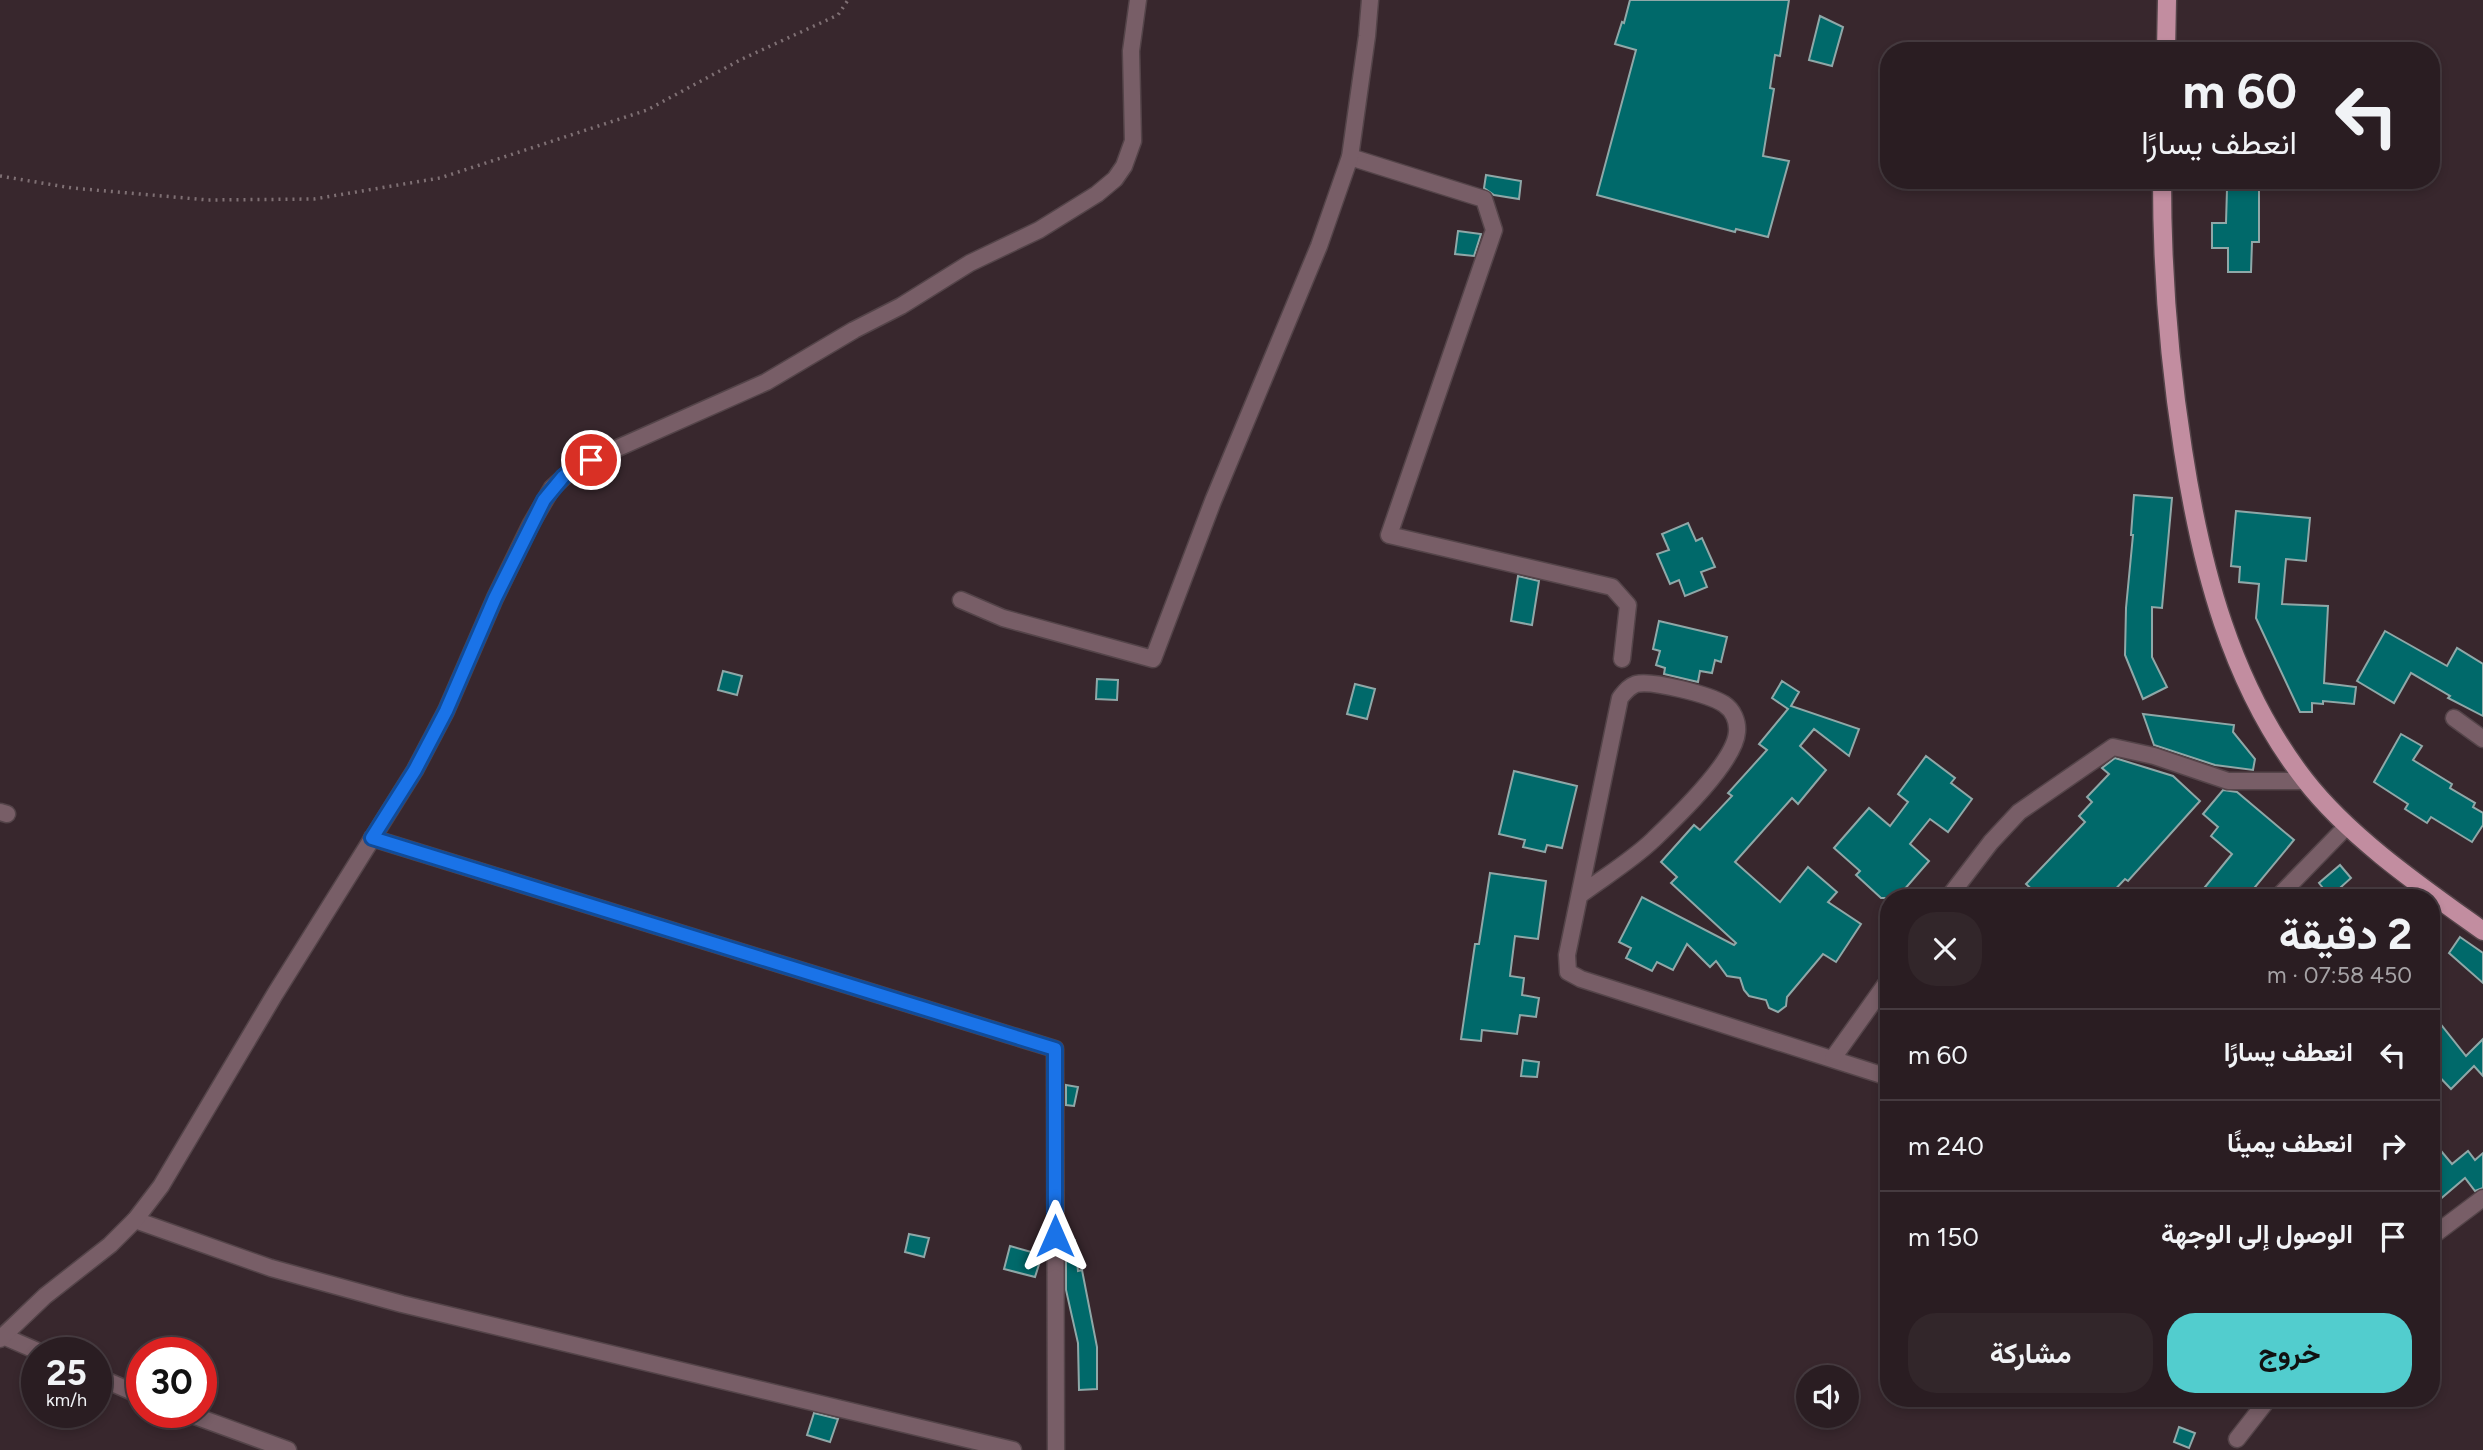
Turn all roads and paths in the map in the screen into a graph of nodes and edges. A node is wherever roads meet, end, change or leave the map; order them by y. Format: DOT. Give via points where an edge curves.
graph roads {
  1 [pos="848,0"];
  2 [pos="1138,0"];
  3 [pos="1370,0"];
  4 [pos="2166,0"];
  5 [pos="2166,42"];
  6 [pos="1350,157"];
  7 [pos="0,176"];
  8 [pos="2162,189"];
  9 [pos="961,600"];
  10 [pos="1622,659"];
  11 [pos="2454,718"];
  12 [pos="2483,739"];
  13 [pos="2305,781"];
  14 [pos="2347,826"];
  15 [pos="372,838"];
  16 [pos="1955,889"];
  17 [pos="2286,889"];
  18 [pos="2426,889"];
  19 [pos="1580,895"];
  20 [pos="2440,900"];
  21 [pos="2483,931"];
  22 [pos="1880,992"];
  23 [pos="1833,1058"];
  24 [pos="1880,1074"];
  25 [pos="2483,1198"];
  26 [pos="135,1220"];
  27 [pos="2440,1230"];
  28 [pos="1,1337"];
  29 [pos="21,1345"];
  30 [pos="2262,1407"];
  31 [pos="217,1424"];
  32 [pos="2237,1439"];
  33 [pos="288,1450"];
  34 [pos="1013,1450"];
  35 [pos="1056,1450"];
  1 -- 7 [label="path" via="838,15 742,58 647,110 440,178 314,199 208,201"];
  2 -- 15 [label="street" via="1130,51 1133,141 1115,178 1039,230 970,263 766,382 575,467 563,477 531,524 446,711"];
  3 -- 6 [label="street"];
  4 -- 5 [label="main road"];
  6 -- 9 [label="street" via="1153,659 1003,618"];
  6 -- 10 [label="street" via="1484,199 1494,230 1389,535 1612,587 1628,605"];
  8 -- 13 [label="main road" via="2173,386 2192,509 2216,605 2249,690"];
  11 -- 12 [label="street"];
  13 -- 14 [label="main road"];
  13 -- 16 [label="street" via="2228,781 2113,747 2019,812"];
  14 -- 17 [label="street"];
  14 -- 18 [label="main road"];
  15 -- 26 [label="street" via="161,1186"];
  15 -- 35 [label="street" via="1055,1049"];
  19 -- 19 [label="street" via="1652,841 1717,773 1737,735 1733,713 1724,704 1651,684 1627,688 1617,707"];
  19 -- 23 [label="street" via="1566,960 1568,972"];
  20 -- 21 [label="main road"];
  22 -- 23 [label="street"];
  23 -- 24 [label="street"];
  25 -- 27 [label="street"];
  26 -- 28 [label="street"];
  26 -- 34 [label="street" via="271,1268 401,1304"];
  28 -- 29 [label="street"];
  30 -- 32 [label="street"];
  31 -- 33 [label="street"];
}
